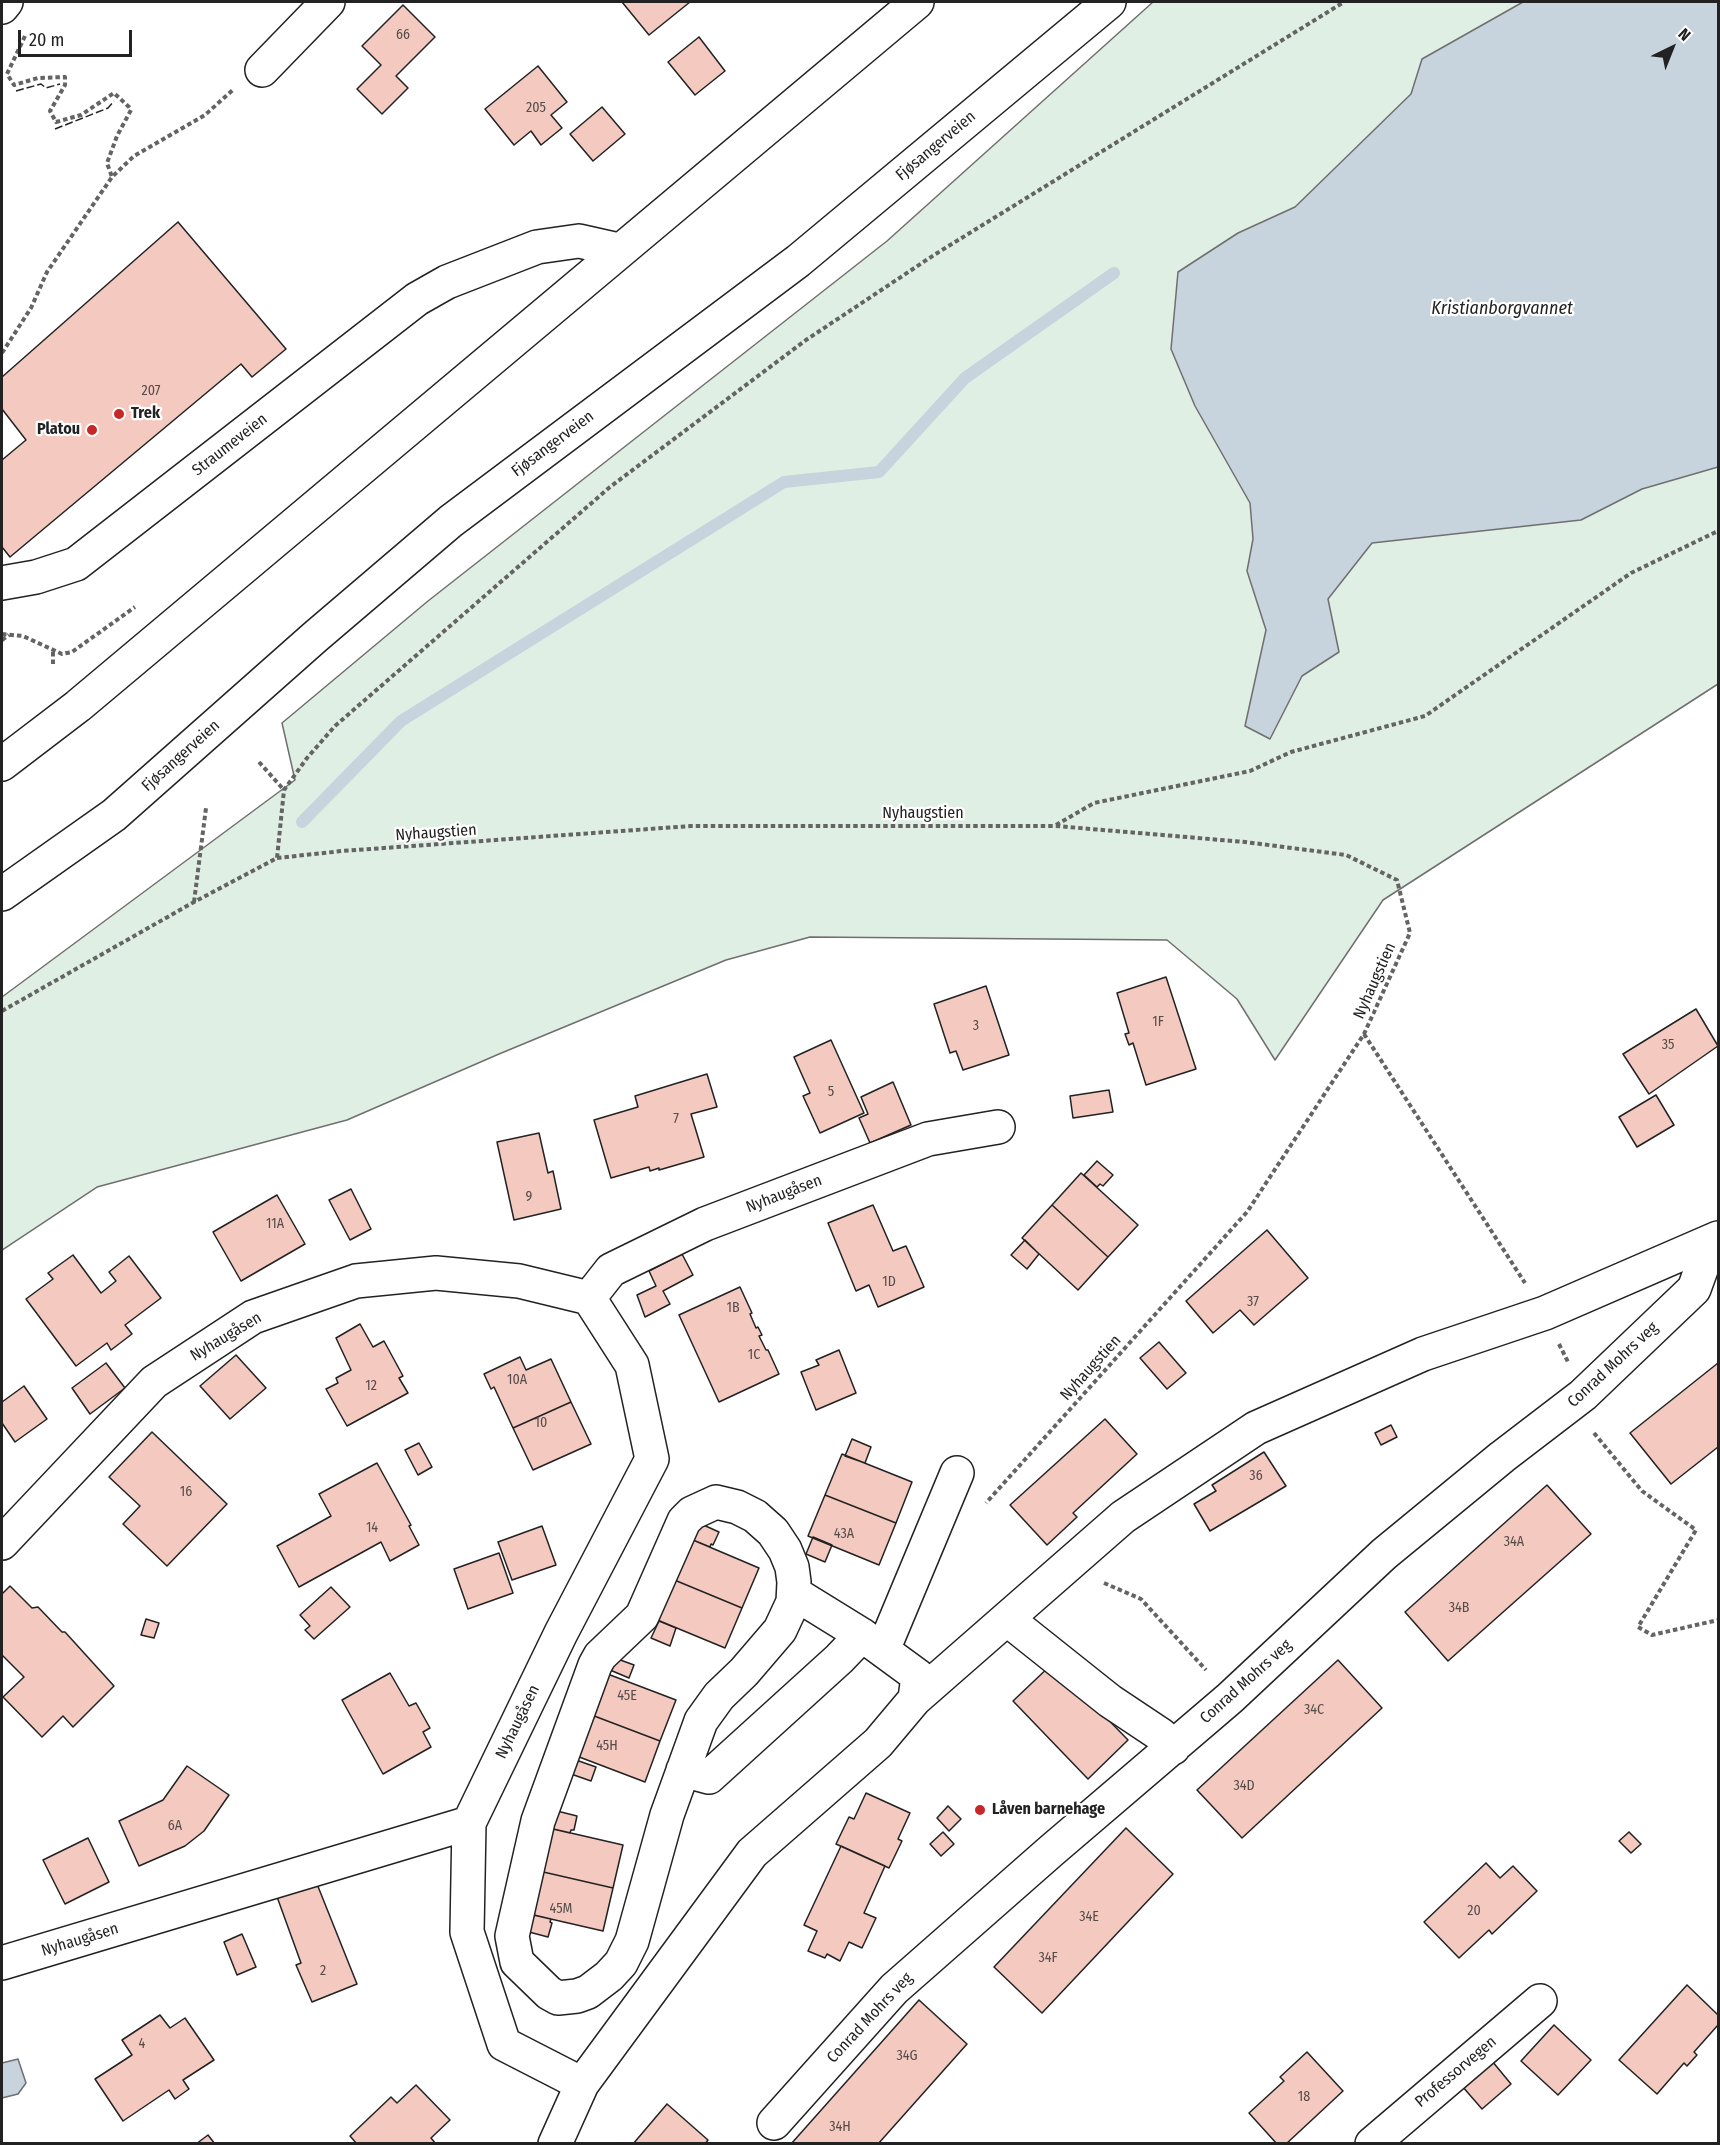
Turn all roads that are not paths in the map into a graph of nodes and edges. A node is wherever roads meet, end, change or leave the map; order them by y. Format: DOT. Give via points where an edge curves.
graph roads {
  1 [pos="6,2"];
  2 [pos="328,2"];
  3 [pos="917,2"];
  4 [pos="1109,2"];
  5 [pos="2,7"];
  6 [pos="262,70"];
  7 [pos="619,250"];
  8 [pos="2,584"];
  9 [pos="2,764"];
  10 [pos="2,894"];
  11 [pos="998,1127"];
  12 [pos="1715,1240"];
  13 [pos="589,1298"];
  14 [pos="957,1473"];
  15 [pos="2,1543"];
  16 [pos="794,1593"];
  17 [pos="1007,1619"];
  18 [pos="873,1642"];
  19 [pos="915,1700"];
  20 [pos="1173,1748"];
  21 [pos="683,1770"];
  22 [pos="469,1823"];
  23 [pos="2,1964"];
  24 [pos="1540,2001"];
  25 [pos="582,2084"];
  26 [pos="774,2123"];
  27 [pos="555,2144"];
  28 [pos="1372,2144"];
  1 -- 5 [label="main road"];
  2 -- 6 [label="main road"];
  3 -- 7 [label="main road"];
  4 -- 10 [label="main road, Fjøsangerveien" via="798,261 452,521 114,815"];
  7 -- 8 [label="main road, Straumeveien" via="579,241 537,247 447,282 417,299 76,564"];
  7 -- 9 [label="main road" via="78,706"];
  11 -- 13 [label="main road, Nyhaugåsen" via="928,1139 705,1224 611,1270"];
  12 -- 17 [label="main road, Conrad Mohrs veg" via="1545,1313 1424,1354 1256,1428 1124,1517"];
  12 -- 20 [label="main road, Conrad Mohrs veg" via="1694,1289 1592,1387 1384,1554"];
  13 -- 15 [label="main road, Nyhaugåsen" via="519,1281 436,1273 356,1281 253,1317 154,1382"];
  13 -- 22 [label="main road, Nyhaugåsen" via="632,1365 652,1459 561,1633"];
  14 -- 18 [label="main road"];
  16 -- 18 [label="main road"];
  16 -- 21 [label="main road" via="780,1630 718,1696 701,1721"];
  16 -- 21 [label="main road" via="792,1567 773,1532 756,1516 716,1502 684,1521 642,1616 600,1656 538,1821 512,1936 517,1962 549,1993 558,1998 588,1992 621,1963 632,1941"];
  17 -- 19 [label="main road, Conrad Mohrs veg"];
  17 -- 20 [label="main road"];
  18 -- 19 [label="main road" via="918,1676"];
  18 -- 21 [label="main road" via="839,1659 709,1777"];
  19 -- 25 [label="main road, Conrad Mohrs veg" via="878,1743 752,1853"];
  20 -- 26 [label="main road, Conrad Mohrs veg" via="894,1989"];
  22 -- 23 [label="main road, Nyhaugåsen"];
  22 -- 25 [label="main road, Nyhaugåsen" via="467,1932 504,2044"];
  24 -- 28 [label="main road, Professorvegen"];
  25 -- 27 [label="main road, Conrad Mohrs veg"];
}
